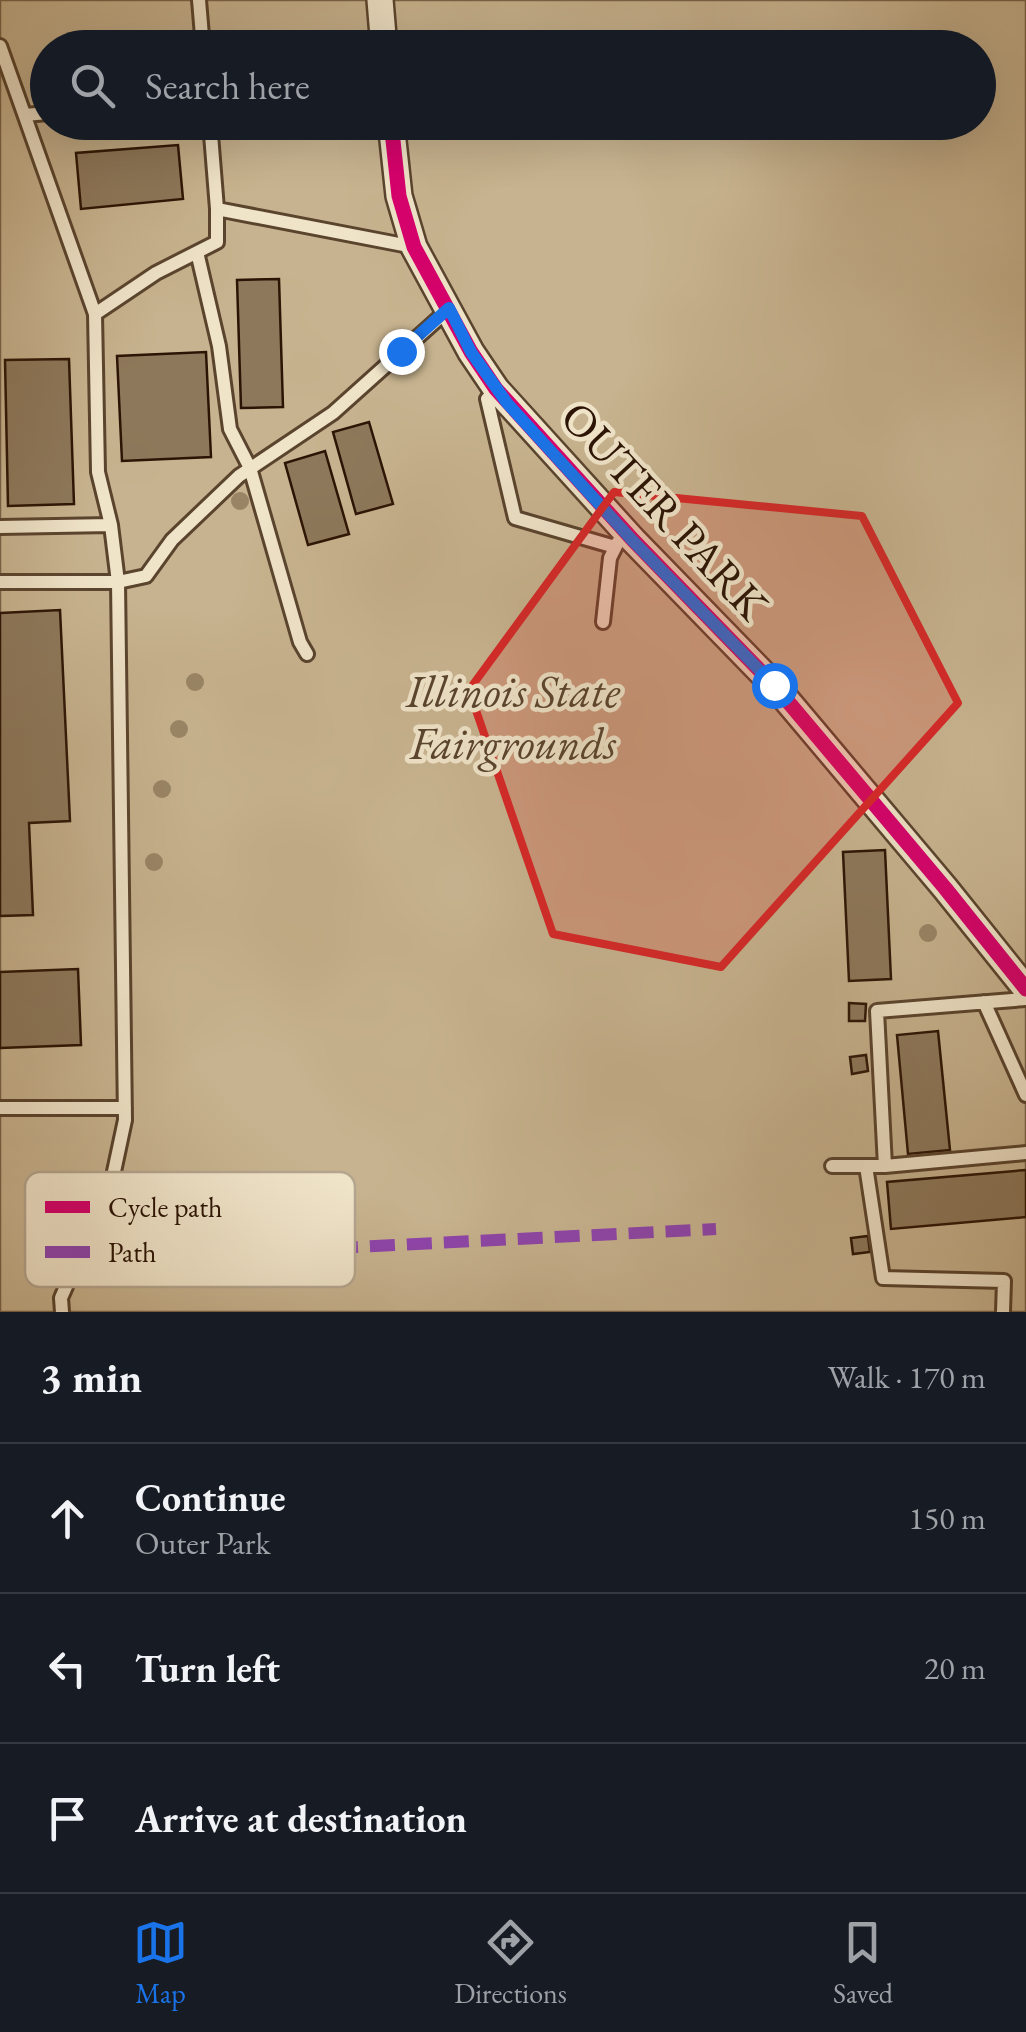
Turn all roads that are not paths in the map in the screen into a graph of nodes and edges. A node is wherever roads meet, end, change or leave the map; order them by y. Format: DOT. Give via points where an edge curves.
graph roads {
  1 [pos="199,0"];
  2 [pos="380,0"];
  3 [pos="202,30"];
  4 [pos="382,30"];
  5 [pos="0,46"];
  6 [pos="24,115"];
  7 [pos="30,115"];
  8 [pos="30,132"];
  9 [pos="33,140"];
  10 [pos="212,140"];
  11 [pos="394,140"];
  12 [pos="218,209"];
  13 [pos="414,246"];
  14 [pos="197,252"];
  15 [pos="449,308"];
  16 [pos="94,314"];
  17 [pos="496,390"];
  18 [pos="250,468"];
  19 [pos="111,525"];
  20 [pos="0,528"];
  21 [pos="620,539"];
  22 [pos="0,582"];
  23 [pos="118,582"];
  24 [pos="604,622"];
  25 [pos="307,654"];
  26 [pos="1026,990"];
  27 [pos="1026,999"];
  28 [pos="984,1002"];
  29 [pos="1026,1095"];
  30 [pos="0,1108"];
  31 [pos="125,1108"];
  32 [pos="1026,1153"];
  33 [pos="832,1166"];
  34 [pos="866,1166"];
  35 [pos="885,1166"];
  36 [pos="114,1172"];
  37 [pos="66,1287"];
  38 [pos="62,1312"];
  39 [pos="1003,1312"];
  1 -- 3 [label="lane"];
  2 -- 4 [label="street"];
  5 -- 6 [label="lane"];
  6 -- 7 [label="lane"];
  6 -- 8 [label="lane"];
  9 -- 16 [label="lane"];
  10 -- 12 [label="lane"];
  11 -- 13 [label="street, OUTER PARK" via="399,196"];
  12 -- 13 [label="lane"];
  12 -- 14 [label="lane" via="216,242"];
  13 -- 15 [label="street, OUTER PARK"];
  14 -- 16 [label="lane"];
  14 -- 18 [label="lane" via="230,429"];
  15 -- 17 [label="street, OUTER PARK"];
  15 -- 18 [label="lane" via="333,413"];
  16 -- 19 [label="lane" via="98,472"];
  17 -- 21 [label="street, OUTER PARK"];
  17 -- 21 [label="lane" via="487,399 515,518"];
  18 -- 23 [label="lane" via="172,540 146,576"];
  18 -- 25 [label="lane"];
  19 -- 20 [label="lane"];
  19 -- 23 [label="lane"];
  21 -- 24 [label="lane" via="610,558"];
  21 -- 26 [label="street, OUTER PARK" via="774,685"];
  22 -- 23 [label="lane"];
  23 -- 31 [label="lane"];
  27 -- 28 [label="lane"];
  28 -- 29 [label="lane"];
  28 -- 35 [label="lane" via="877,1012"];
  30 -- 31 [label="lane"];
  31 -- 36 [label="lane"];
  32 -- 35 [label="lane"];
  33 -- 34 [label="lane"];
  34 -- 35 [label="lane"];
  34 -- 39 [label="lane" via="883,1278 1004,1282"];
  37 -- 38 [label="lane"];
}
